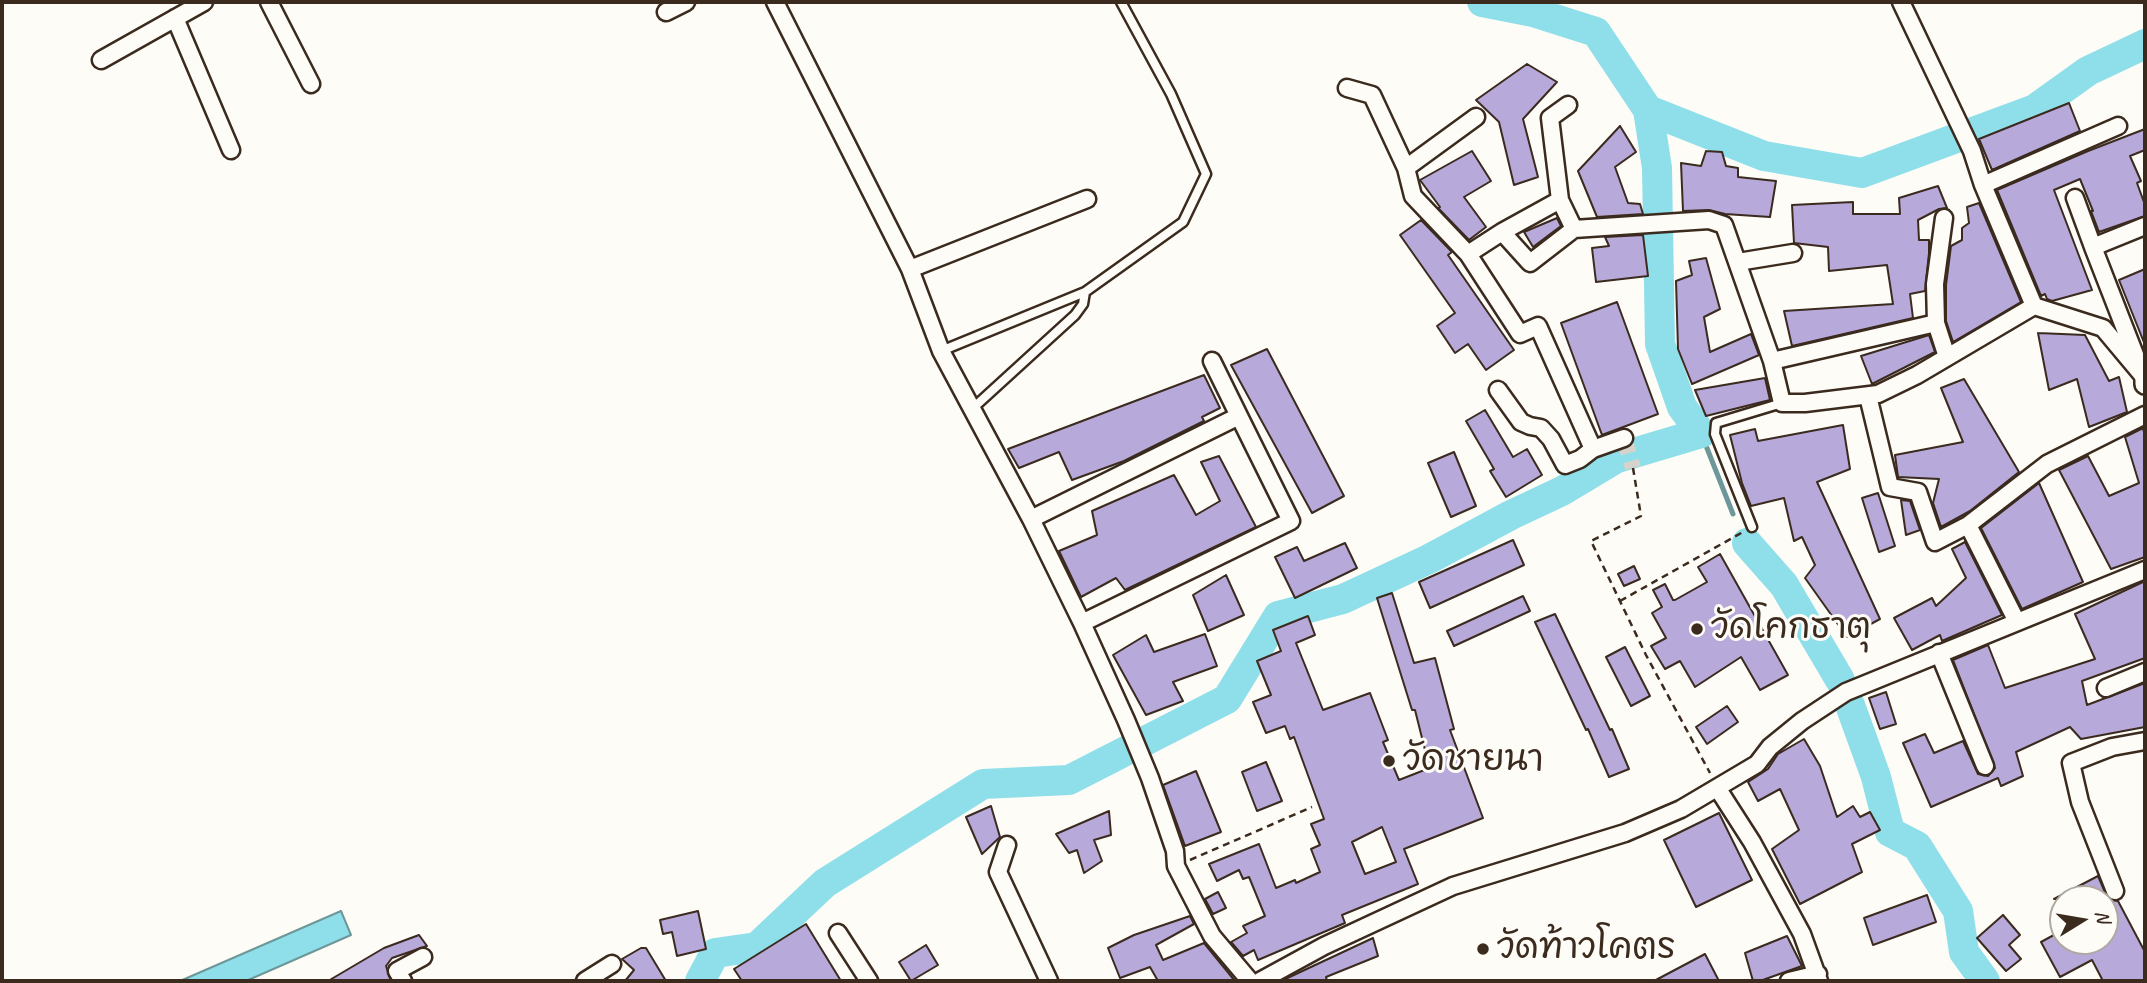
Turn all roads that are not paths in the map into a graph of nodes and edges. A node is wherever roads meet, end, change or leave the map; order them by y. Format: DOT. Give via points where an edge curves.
graph roads {
  1 [pos="204,2"];
  2 [pos="269,2"];
  3 [pos="686,2"];
  4 [pos="775,2"];
  5 [pos="1121,2"];
  6 [pos="1901,2"];
  7 [pos="666,12"];
  8 [pos="176,18"];
  9 [pos="101,60"];
  10 [pos="311,84"];
  11 [pos="1347,88"];
  12 [pos="1568,105"];
  13 [pos="1476,117"];
  14 [pos="2118,126"];
  15 [pos="231,150"];
  16 [pos="1406,168"];
  17 [pos="1983,185"];
  18 [pos="2075,198"];
  19 [pos="1087,199"];
  20 [pos="1560,200"];
  21 [pos="1944,218"];
  22 [pos="2145,226"];
  23 [pos="1574,229"];
  24 [pos="1502,232"];
  25 [pos="2094,247"];
  26 [pos="1793,253"];
  27 [pos="1468,254"];
  28 [pos="1738,262"];
  29 [pos="910,269"];
  30 [pos="1085,292"];
  31 [pos="2034,306"];
  32 [pos="1936,323"];
  33 [pos="941,351"];
  34 [pos="1947,358"];
  35 [pos="1212,361"];
  36 [pos="1772,361"];
  37 [pos="2145,379"];
  38 [pos="1497,390"];
  39 [pos="1868,396"];
  40 [pos="1782,402"];
  41 [pos="972,409"];
  42 [pos="2145,415"];
  43 [pos="1239,416"];
  44 [pos="1624,438"];
  45 [pos="1594,449"];
  46 [pos="1031,519"];
  47 [pos="1968,525"];
  48 [pos="1752,527"];
  49 [pos="2145,570"];
  50 [pos="2017,622"];
  51 [pos="1082,623"];
  52 [pos="1939,653"];
  53 [pos="2145,672"];
  54 [pos="2106,688"];
  55 [pos="2145,741"];
  56 [pos="1985,766"];
  57 [pos="1718,789"];
  58 [pos="1007,845"];
  59 [pos="2113,885"];
  60 [pos="838,933"];
  61 [pos="422,957"];
  62 [pos="612,964"];
  63 [pos="1818,977"];
  64 [pos="403,981"];
  65 [pos="586,981"];
  66 [pos="869,981"];
  67 [pos="1049,981"];
  68 [pos="1250,981"];
  69 [pos="1260,981"];
  70 [pos="1789,981"];
  1 -- 8 [label="street"];
  2 -- 10 [label="street"];
  3 -- 7 [label="street"];
  4 -- 29 [label="street"];
  5 -- 30 [label="lane" via="1171,94 1206,174 1183,222"];
  6 -- 17 [label="street"];
  8 -- 9 [label="street"];
  8 -- 15 [label="street"];
  11 -- 16 [label="street" via="1372,95"];
  12 -- 20 [label="street" via="1550,118"];
  13 -- 16 [label="street"];
  14 -- 17 [label="street"];
  16 -- 27 [label="street" via="1413,196"];
  17 -- 31 [label="street"];
  18 -- 25 [label="street"];
  19 -- 29 [label="street"];
  20 -- 23 [label="street"];
  20 -- 24 [label="street"];
  21 -- 32 [label="street" via="1935,284"];
  22 -- 25 [label="street"];
  23 -- 24 [label="street" via="1530,263"];
  23 -- 28 [label="street" via="1709,219 1724,225"];
  24 -- 27 [label="street"];
  25 -- 37 [label="street"];
  26 -- 28 [label="street"];
  27 -- 45 [label="street" via="1520,334 1538,326"];
  28 -- 36 [label="street"];
  29 -- 33 [label="street"];
  30 -- 33 [label="lane"];
  30 -- 41 [label="lane" via="1075,315"];
  31 -- 34 [label="street"];
  31 -- 37 [label="street" via="2103,328"];
  32 -- 34 [label="street"];
  32 -- 36 [label="street"];
  33 -- 41 [label="street"];
  34 -- 39 [label="street" via="1898,386"];
  35 -- 43 [label="street"];
  36 -- 40 [label="street"];
  38 -- 45 [label="street" via="1521,422 1546,433 1565,465"];
  39 -- 40 [label="street"];
  39 -- 47 [label="street" via="1889,487 1918,492 1935,542"];
  40 -- 48 [label="lane" via="1716,423 1715,434"];
  41 -- 46 [label="street"];
  42 -- 47 [label="street" via="2047,464"];
  43 -- 46 [label="street"];
  43 -- 51 [label="street" via="1291,521"];
  44 -- 45 [label="street"];
  46 -- 51 [label="street"];
  47 -- 50 [label="street"];
  49 -- 50 [label="street"];
  50 -- 52 [label="street"];
  51 -- 68 [label="street" via="1150,778 1176,866 1212,936"];
  52 -- 56 [label="street"];
  52 -- 57 [label="street" via="1846,692"];
  53 -- 54 [label="street"];
  55 -- 59 [label="street" via="2112,747 2071,763 2080,802"];
  57 -- 63 [label="street" via="1802,934"];
  57 -- 69 [label="street" via="1625,833 1453,886"];
  58 -- 67 [label="street" via="998,872"];
  60 -- 66 [label="street"];
  61 -- 64 [label="street" via="397,971"];
  62 -- 65 [label="street"];
  63 -- 70 [label="street"];
}
